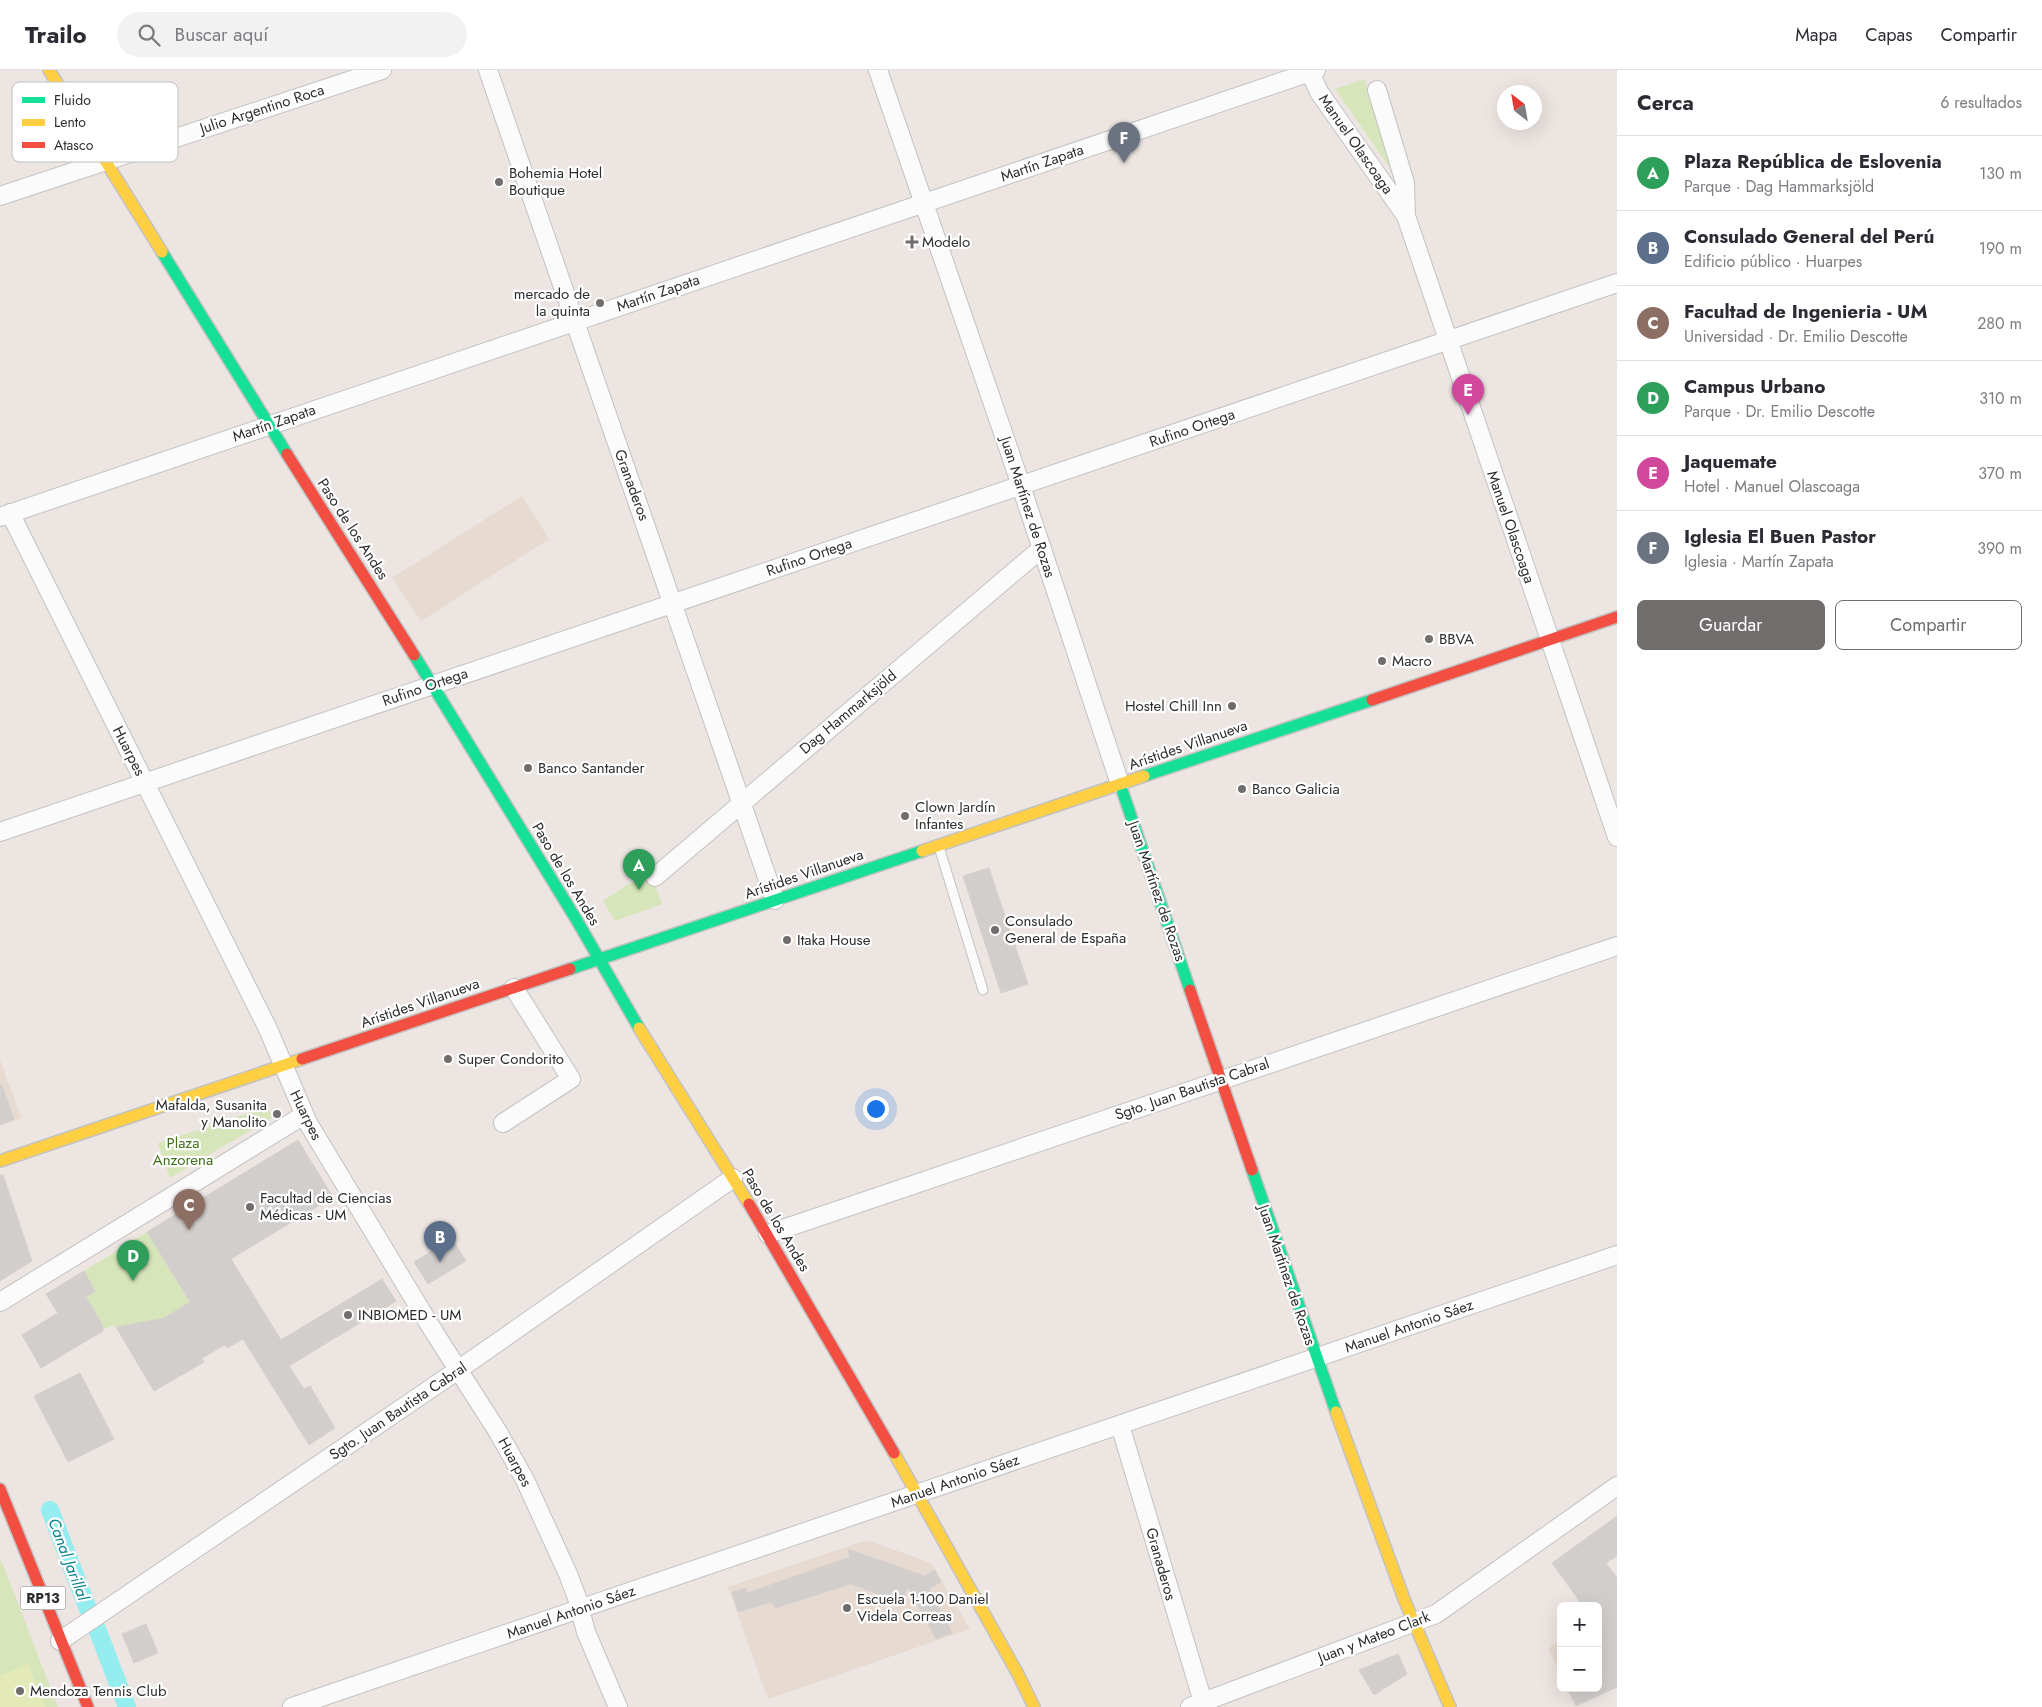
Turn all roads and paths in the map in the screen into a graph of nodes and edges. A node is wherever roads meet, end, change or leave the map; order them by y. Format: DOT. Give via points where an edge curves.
graph roads {
  1 [pos="49,70"];
  2 [pos="382,70"];
  3 [pos="488,70"];
  4 [pos="878,70"];
  5 [pos="1311,71"];
  6 [pos="56,82"];
  7 [pos="1377,90"];
  8 [pos="178,137"];
  9 [pos="102,162"];
  10 [pos="106,162"];
  11 [pos="0,196"];
  12 [pos="924,203"];
  13 [pos="1406,216"];
  14 [pos="1617,283"];
  15 [pos="574,322"];
  16 [pos="1448,341"];
  17 [pos="269,425"];
  18 [pos="1021,486"];
  19 [pos="5,515"];
  20 [pos="1042,548"];
  21 [pos="674,603"];
  22 [pos="1617,617"];
  23 [pos="1550,640"];
  24 [pos="433,684"];
  25 [pos="145,782"];
  26 [pos="1120,784"];
  27 [pos="742,802"];
  28 [pos="0,832"];
  29 [pos="1617,837"];
  30 [pos="939,845"];
  31 [pos="655,876"];
  32 [pos="775,900"];
  33 [pos="1617,946"];
  34 [pos="599,959"];
  35 [pos="514,988"];
  36 [pos="983,990"];
  37 [pos="284,1065"];
  38 [pos="1220,1079"];
  39 [pos="304,1115"];
  40 [pos="503,1122"];
  41 [pos="0,1161"];
  42 [pos="733,1178"];
  43 [pos="768,1234"];
  44 [pos="1617,1255"];
  45 [pos="0,1302"];
  46 [pos="1316,1358"];
  47 [pos="458,1370"];
  48 [pos="1120,1425"];
  49 [pos="1617,1486"];
  50 [pos="0,1489"];
  51 [pos="918,1494"];
  52 [pos="580,1609"];
  53 [pos="1414,1623"];
  54 [pos="60,1641"];
  55 [pos="1196,1705"];
  56 [pos="88,1707"];
  57 [pos="292,1707"];
  58 [pos="618,1707"];
  59 [pos="1034,1707"];
  60 [pos="1450,1707"];
  1 -- 6 [label="street, Paso de los Andes"];
  2 -- 8 [label="street, Julio Argentino Roca"];
  3 -- 15 [label="street, Granaderos"];
  4 -- 12 [label="street, Juan Martínez de Rozas"];
  5 -- 12 [label="street, Martín Zapata"];
  5 -- 13 [label="street, Manuel Olascoaga" via="1319,92"];
  7 -- 13 [label="street, Manuel Olascoaga" via="1405,183"];
  9 -- 11 [label="street, Julio Argentino Roca"];
  10 -- 17 [label="street, Paso de los Andes"];
  12 -- 15 [label="street, Martín Zapata"];
  12 -- 18 [label="street, Juan Martínez de Rozas"];
  13 -- 16 [label="street, Manuel Olascoaga"];
  14 -- 16 [label="street, Rufino Ortega"];
  15 -- 17 [label="street, Martín Zapata"];
  15 -- 21 [label="street, Granaderos"];
  16 -- 18 [label="street, Rufino Ortega"];
  16 -- 23 [label="street, Manuel Olascoaga"];
  17 -- 19 [label="street, Martín Zapata"];
  17 -- 24 [label="street, Paso de los Andes"];
  18 -- 20 [label="street, Juan Martínez de Rozas"];
  18 -- 21 [label="street, Rufino Ortega"];
  19 -- 25 [label="street, Huarpes"];
  20 -- 26 [label="street, Juan Martínez de Rozas"];
  20 -- 27 [label="street, Dag Hammarksjöld"];
  21 -- 24 [label="street, Rufino Ortega"];
  21 -- 27 [label="street, Granaderos"];
  22 -- 23 [label="street, Arístides Villanueva"];
  23 -- 26 [label="street, Arístides Villanueva"];
  23 -- 29 [label="street, Manuel Olascoaga"];
  24 -- 25 [label="street, Rufino Ortega"];
  24 -- 34 [label="street, Paso de los Andes"];
  25 -- 28 [label="street, Rufino Ortega"];
  25 -- 37 [label="street, Huarpes"];
  26 -- 30 [label="street, Arístides Villanueva"];
  26 -- 38 [label="street, Juan Martínez de Rozas"];
  27 -- 31 [label="street, Dag Hammarksjöld"];
  27 -- 32 [label="street, Granaderos"];
  30 -- 32 [label="street, Arístides Villanueva"];
  30 -- 36 [label="lane"];
  32 -- 34 [label="street, Arístides Villanueva"];
  33 -- 38 [label="street, Sgto. Juan Bautista Cabral"];
  34 -- 35 [label="street, Arístides Villanueva"];
  34 -- 42 [label="street, Paso de los Andes"];
  35 -- 37 [label="street, Arístides Villanueva"];
  35 -- 40 [label="street" via="571,1079"];
  37 -- 39 [label="street, Huarpes"];
  37 -- 41 [label="street, Arístides Villanueva"];
  38 -- 43 [label="street, Sgto. Juan Bautista Cabral"];
  38 -- 46 [label="street, Juan Martínez de Rozas"];
  39 -- 45 [label="street"];
  39 -- 47 [label="street, Huarpes"];
  42 -- 43 [label="street, Paso de los Andes"];
  42 -- 47 [label="street, Sgto. Juan Bautista Cabral"];
  43 -- 51 [label="street, Paso de los Andes"];
  44 -- 46 [label="street, Manuel Antonio Sáez"];
  46 -- 48 [label="street, Manuel Antonio Sáez"];
  46 -- 53 [label="street, Juan Martínez de Rozas"];
  47 -- 52 [label="street, Huarpes" via="525,1480 568,1574"];
  47 -- 54 [label="street, Sgto. Juan Bautista Cabral"];
  48 -- 51 [label="street, Manuel Antonio Sáez"];
  48 -- 55 [label="street, Granaderos"];
  49 -- 53 [label="street, Juan y Mateo Clark" via="1447,1607"];
  50 -- 54 [label="street, RP13"];
  51 -- 52 [label="street, Manuel Antonio Sáez"];
  51 -- 59 [label="street, Paso de los Andes"];
  52 -- 57 [label="street, Manuel Antonio Sáez"];
  52 -- 58 [label="street, Huarpes" via="586,1632"];
  53 -- 55 [label="street, Juan y Mateo Clark"];
  53 -- 60 [label="street, Juan Martínez de Rozas"];
  54 -- 56 [label="street, RP13"];
}
